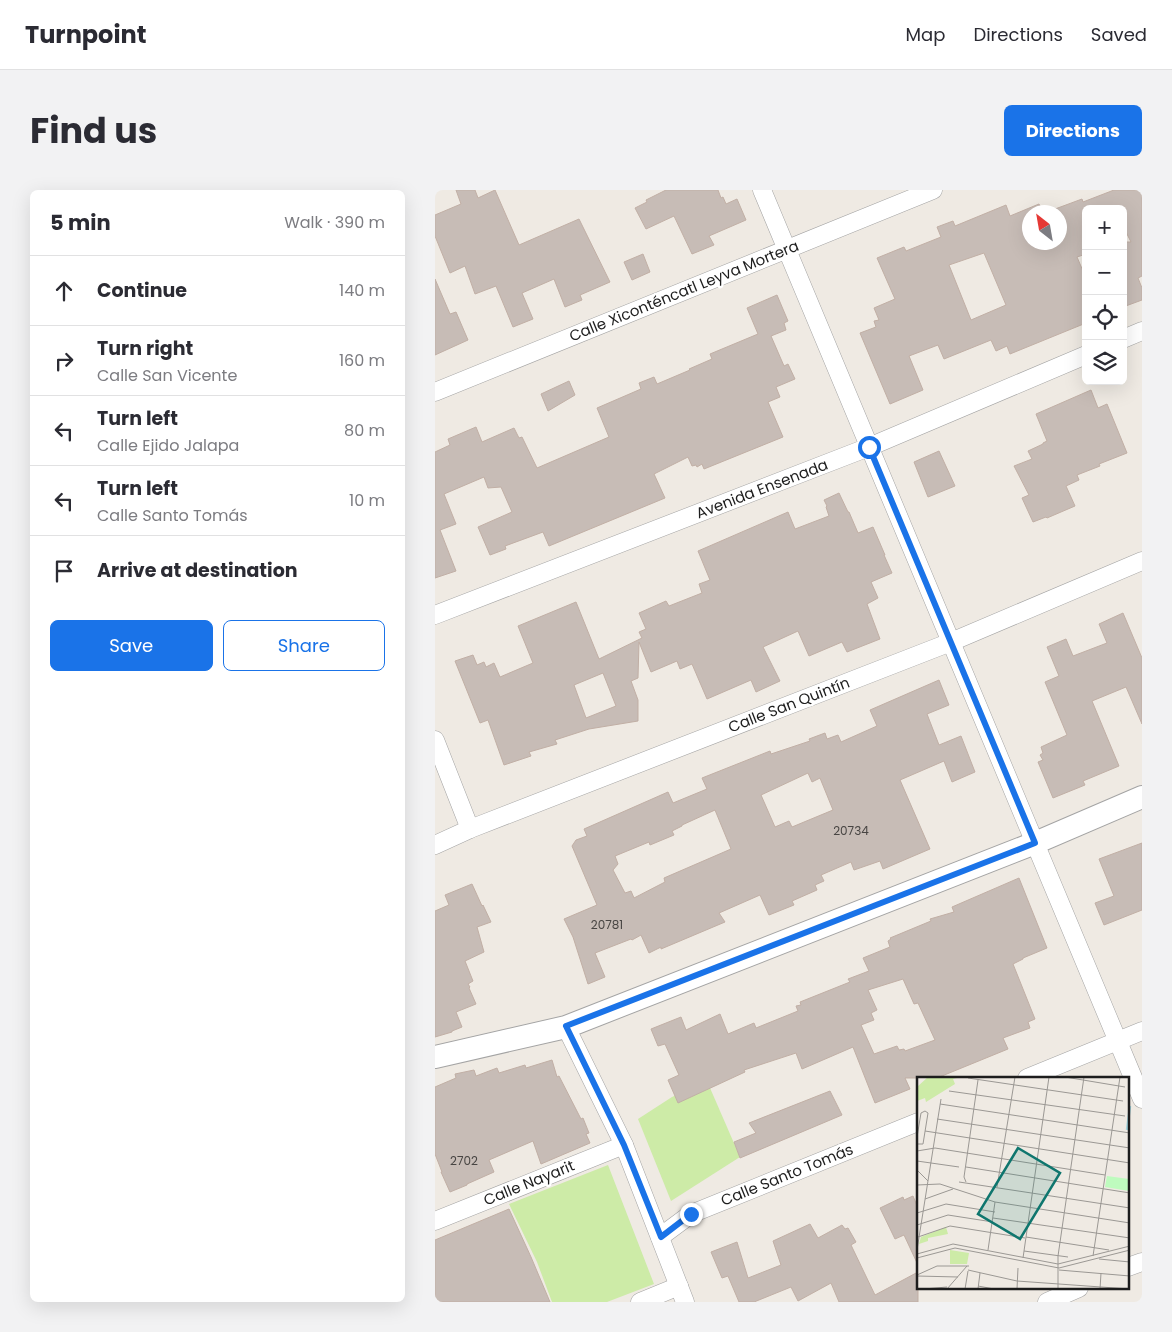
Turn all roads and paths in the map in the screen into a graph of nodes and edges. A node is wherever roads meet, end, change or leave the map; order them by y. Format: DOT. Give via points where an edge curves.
graph roads {
  1 [pos="762,190"];
  2 [pos="933,190"];
  3 [pos="787,249"];
  4 [pos="1142,331"];
  5 [pos="1127,337"];
  6 [pos="1082,357"];
  7 [pos="435,392"];
  8 [pos="869,447"];
  9 [pos="1142,561"];
  10 [pos="435,615"];
  11 [pos="951,642"];
  12 [pos="435,740"];
  13 [pos="1142,797"];
  14 [pos="470,829"];
  15 [pos="1035,843"];
  16 [pos="435,845"];
  17 [pos="566,1026"];
  18 [pos="1142,1031"];
  19 [pos="1118,1041"];
  20 [pos="435,1057"];
  21 [pos="1029,1077"];
  22 [pos="1142,1099"];
  23 [pos="917,1122"];
  24 [pos="624,1145"];
  25 [pos="435,1221"];
  26 [pos="661,1237"];
  27 [pos="1142,1262"];
  28 [pos="1129,1268"];
  29 [pos="1074,1290"];
  30 [pos="682,1294"];
  31 [pos="641,1302"];
  32 [pos="1047,1302"];
  1 -- 3 [label="street"];
  2 -- 3 [label="street, Calle Xiconténcatl Leyva Mortera"];
  3 -- 7 [label="street, Calle Xiconténcatl Leyva Mortera"];
  3 -- 8 [label="street"];
  4 -- 5 [label="street"];
  6 -- 8 [label="street, Avenida Ensenada"];
  8 -- 10 [label="street, Avenida Ensenada"];
  8 -- 11 [label="street"];
  9 -- 11 [label="street, Calle San Quintín"];
  11 -- 14 [label="street, Calle San Quintín"];
  11 -- 15 [label="street"];
  12 -- 14 [label="street"];
  13 -- 15 [label="street"];
  14 -- 16 [label="street, Calle San Quintín"];
  15 -- 17 [label="street"];
  15 -- 19 [label="street"];
  17 -- 20 [label="street"];
  17 -- 24 [label="street"];
  18 -- 19 [label="street"];
  19 -- 21 [label="street"];
  19 -- 22 [label="street"];
  23 -- 26 [label="street, Calle Santo Tomás" via="691,1214"];
  24 -- 25 [label="street, Calle Nayarit"];
  24 -- 26 [label="street"];
  26 -- 30 [label="street"];
  27 -- 28 [label="street"];
  29 -- 32 [label="street"];
  30 -- 31 [label="street"];
}
